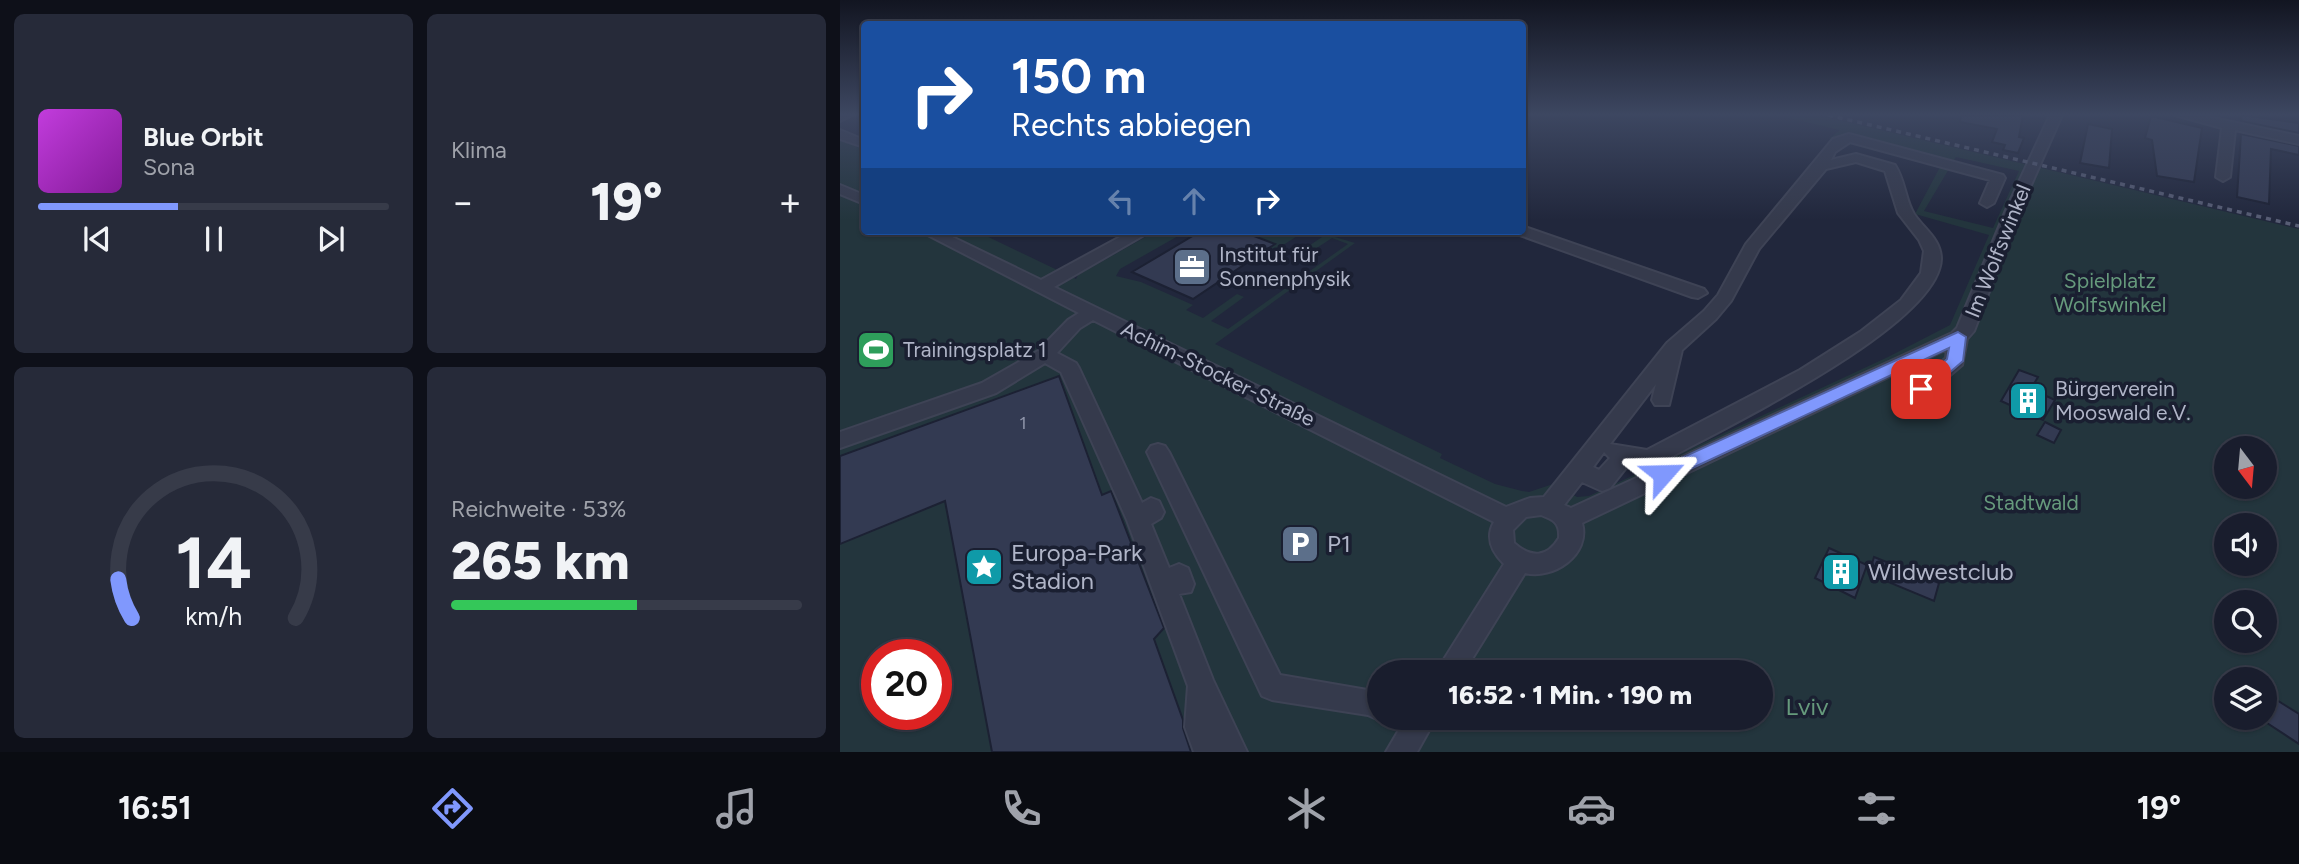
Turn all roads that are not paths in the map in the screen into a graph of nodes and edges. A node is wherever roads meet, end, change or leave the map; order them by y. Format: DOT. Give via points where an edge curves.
graph roads {
  1 [pos="1829,150"];
  2 [pos="1894,150"];
  3 [pos="2041,150"];
  4 [pos="2226,150"];
  5 [pos="1821,166"];
  6 [pos="2223,177"];
  7 [pos="840,189"];
  8 [pos="861,199"];
  9 [pos="1987,203"];
  10 [pos="1526,232"];
  11 [pos="936,235"];
  12 [pos="1136,235"];
  13 [pos="1994,257"];
  14 [pos="1043,286"];
  15 [pos="1698,293"];
  16 [pos="1093,313"];
  17 [pos="1958,337"];
  18 [pos="1674,347"];
  19 [pos="1045,355"];
  20 [pos="1921,389"];
  21 [pos="1662,400"];
  22 [pos="840,440"];
  23 [pos="1600,444"];
  24 [pos="1158,452"];
  25 [pos="1624,456"];
  26 [pos="1581,471"];
  27 [pos="1559,513"];
  28 [pos="1507,518"];
  29 [pos="1519,562"];
  30 [pos="1457,660"];
  31 [pos="1202,687"];
  32 [pos="1367,702"];
  33 [pos="1410,730"];
  34 [pos="1208,752"];
  35 [pos="1233,752"];
  36 [pos="1399,752"];
  1 -- 5 [label="street"];
  2 -- 9 [label="street" via="1998,178"];
  3 -- 13 [label="street, Im Wolfswinkel"];
  4 -- 6 [label="street"];
  5 -- 18 [label="street" via="1752,247 1710,315"];
  5 -- 25 [label="street" via="1856,159 1890,168 1898,195 1929,244 1933,259 1914,295 1897,314 1833,358 1650,458"];
  7 -- 8 [label="street"];
  10 -- 15 [label="street"];
  11 -- 14 [label="street, Achim-Stocker-Straße"];
  12 -- 14 [label="street"];
  13 -- 17 [label="lane, Im Wolfswinkel" via="1965,331"];
  14 -- 16 [label="street, Achim-Stocker-Straße"];
  16 -- 19 [label="street" via="1074,324"];
  16 -- 28 [label="street, Achim-Stocker-Straße"];
  17 -- 20 [label="street" via="1955,361"];
  17 -- 27 [label="street, Im Wolfswinkel"];
  18 -- 21 [label="street"];
  18 -- 23 [label="street"];
  19 -- 22 [label="street" via="989,388"];
  19 -- 31 [label="street" via="1069,369 1144,514 1172,584"];
  23 -- 25 [label="street"];
  23 -- 26 [label="street"];
  24 -- 32 [label="street" via="1272,687"];
  25 -- 26 [label="street" via="1602,482"];
  26 -- 27 [label="street"];
  27 -- 28 [label="street" via="1527,506"];
  27 -- 29 [label="street" via="1573,537 1563,555 1542,564"];
  28 -- 29 [label="street" via="1501,542 1507,554"];
  29 -- 30 [label="street"];
  31 -- 34 [label="street" via="1199,727"];
  31 -- 35 [label="street"];
  33 -- 36 [label="street"];
}
